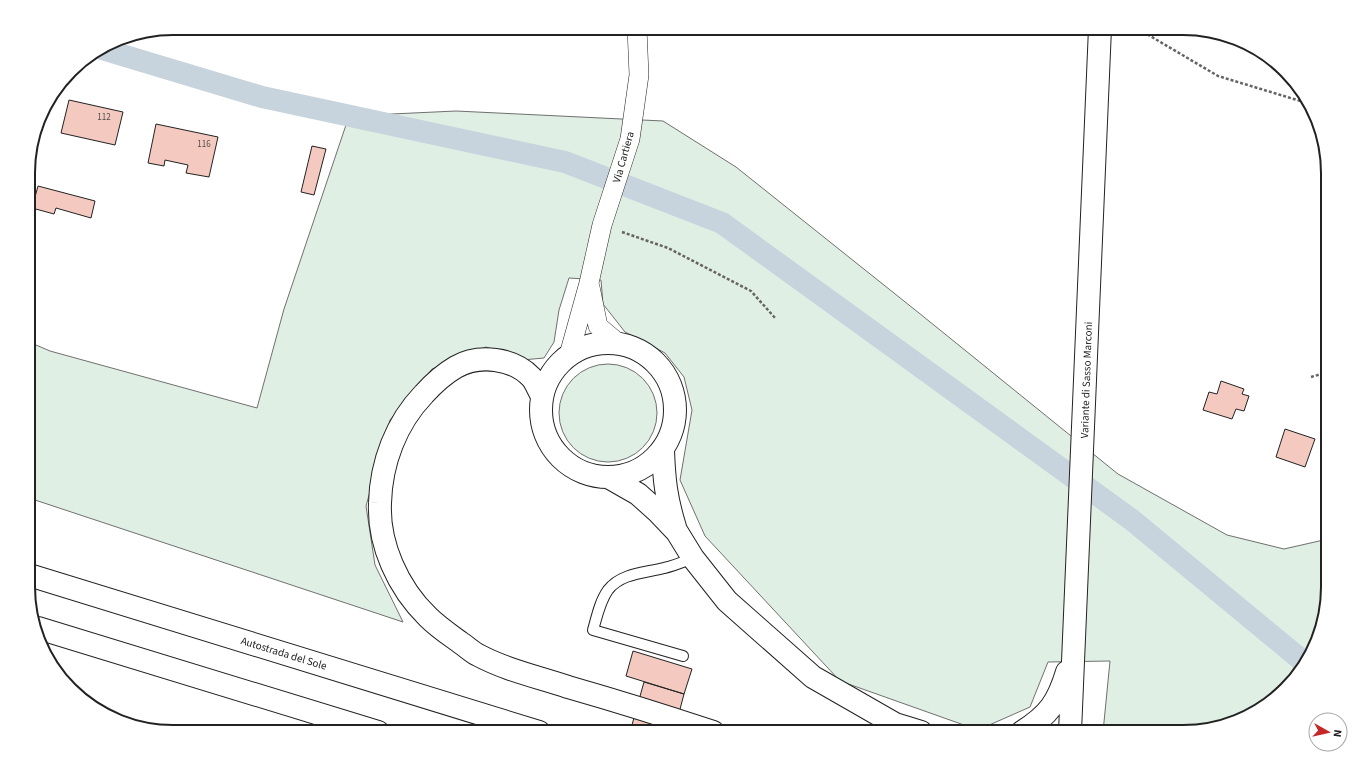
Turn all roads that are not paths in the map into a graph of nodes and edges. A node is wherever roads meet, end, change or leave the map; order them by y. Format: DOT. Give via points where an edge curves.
graph roads {
  1 [pos="637,35"];
  2 [pos="1100,35"];
  3 [pos="589,284"];
  4 [pos="618,343"];
  5 [pos="569,355"];
  6 [pos="542,396"];
  7 [pos="663,450"];
  8 [pos="610,478"];
  9 [pos="677,532"];
  10 [pos="693,558"];
  11 [pos="35,577"];
  12 [pos="42,629"];
  13 [pos="1074,650"];
  14 [pos="683,656"];
  15 [pos="355,725"];
  16 [pos="516,725"];
  17 [pos="690,725"];
  18 [pos="898,725"];
  19 [pos="1034,725"];
  20 [pos="1070,725"];
  1 -- 3 [label="street, Via Cartiera" via="639,75 630,139 602,225"];
  2 -- 13 [label="highway, Variante di Sasso Marconi"];
  3 -- 4 [label="street, Via Cartiera" via="598,326"];
  3 -- 5 [label="street, Via Cartiera"];
  4 -- 5 [label="highway" via="586,346"];
  4 -- 7 [label="highway" via="646,354 662,369 672,388 676,409 673,430"];
  5 -- 6 [label="highway" via="556,366 547,380"];
  6 -- 8 [label="highway" via="540,416 545,436 556,454 571,468 590,476"];
  6 -- 17 [label="highway" via="532,378 521,370 510,363 484,359 457,366 446,373 408,412 393,440 380,491 379,517 384,544 393,566 402,584 427,616 478,655 523,673"];
  7 -- 8 [label="highway" via="649,464 630,474"];
  7 -- 9 [label="highway" via="668,506"];
  8 -- 9 [label="highway" via="638,494"];
  9 -- 10 [label="highway"];
  10 -- 14 [label="lane" via="666,568 626,576 616,582 602,600 593,630"];
  10 -- 18 [label="highway" via="727,601 813,677"];
  11 -- 16 [label="highway, Autostrada del Sole"];
  12 -- 15 [label="highway"];
  13 -- 19 [label="highway" via="1062,689 1052,708"];
  13 -- 20 [label="highway, Variante di Sasso Marconi"];
}
